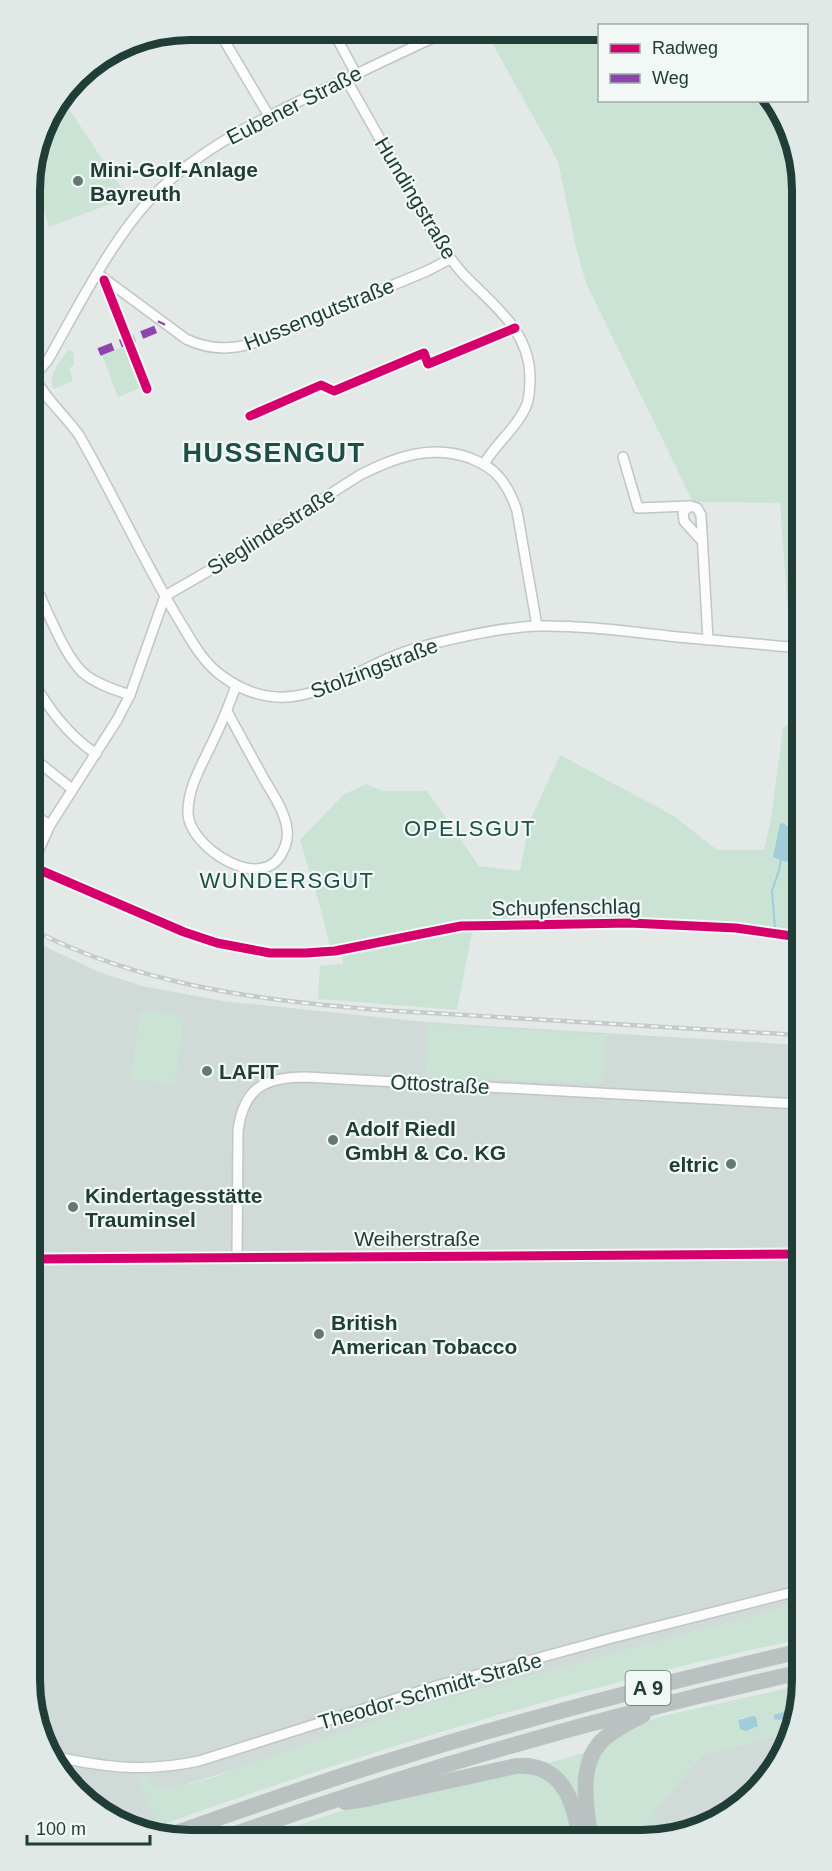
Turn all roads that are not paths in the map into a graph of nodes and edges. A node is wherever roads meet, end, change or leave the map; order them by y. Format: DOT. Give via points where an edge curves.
graph roads {
  1 [pos="426,40"];
  2 [pos="224,41"];
  3 [pos="338,41"];
  4 [pos="420,43"];
  5 [pos="356,74"];
  6 [pos="346,79"];
  7 [pos="269,116"];
  8 [pos="450,259"];
  9 [pos="98,274"];
  10 [pos="41,367"];
  11 [pos="41,389"];
  12 [pos="622,457"];
  13 [pos="484,464"];
  14 [pos="690,506"];
  15 [pos="701,540"];
  16 [pos="165,596"];
  17 [pos="41,597"];
  18 [pos="537,626"];
  19 [pos="708,640"];
  20 [pos="790,646"];
  21 [pos="236,686"];
  22 [pos="41,694"];
  23 [pos="130,695"];
  24 [pos="227,711"];
  25 [pos="96,754"];
  26 [pos="41,764"];
  27 [pos="72,789"];
  28 [pos="41,819"];
  29 [pos="50,825"];
  30 [pos="41,847"];
  31 [pos="41,868"];
  32 [pos="792,936"];
  33 [pos="791,1104"];
  34 [pos="791,1254"];
  35 [pos="237,1258"];
  36 [pos="40,1259"];
  37 [pos="791,1593"];
  38 [pos="791,1653"];
  39 [pos="791,1675"];
  40 [pos="660,1705"];
  41 [pos="63,1758"];
  42 [pos="313,1806"];
  43 [pos="185,1830"];
  44 [pos="246,1830"];
  45 [pos="578,1830"];
  46 [pos="589,1830"];
  1 -- 4 [label="street, Eubener Straße"];
  2 -- 7 [label="street"];
  3 -- 5 [label="street"];
  4 -- 5 [label="street, Eubener Straße"];
  5 -- 6 [label="street, Eubener Straße"];
  6 -- 7 [label="street, Eubener Straße"];
  6 -- 8 [label="street, Hundingstraße"];
  7 -- 9 [label="street, Eubener Straße" via="215,145 156,194 125,231"];
  8 -- 9 [label="street, Hussengutstraße" via="255,342 228,349 200,346 186,339"];
  8 -- 13 [label="street, Hundingstraße" via="510,321 529,360 527,403"];
  9 -- 10 [label="street, Eubener Straße"];
  11 -- 16 [label="street, Stolzingstraße" via="79,435"];
  12 -- 14 [label="street" via="638,508"];
  13 -- 16 [label="street, Sieglindestraße" via="455,454 432,452 409,454 383,463"];
  13 -- 18 [label="street, Sieglindestraße" via="501,479 517,511"];
  14 -- 15 [label="street" via="700,512"];
  14 -- 15 [label="street" via="683,512 684,521"];
  15 -- 19 [label="street"];
  16 -- 21 [label="street, Stolzingstraße" via="207,663"];
  16 -- 23 [label="street"];
  17 -- 23 [label="street" via="73,661 86,675"];
  18 -- 19 [label="street, Stolzingstraße" via="590,627"];
  18 -- 21 [label="street, Stolzingstraße" via="418,648 307,694 288,698 271,698"];
  19 -- 20 [label="street, Stolzingstraße"];
  21 -- 24 [label="street"];
  22 -- 25 [label="street" via="55,716"];
  23 -- 25 [label="street"];
  24 -- 24 [label="street" via="190,796 189,822 204,844 235,865 257,869 280,857 287,830 272,793"];
  25 -- 27 [label="street"];
  26 -- 27 [label="street"];
  27 -- 29 [label="street"];
  28 -- 29 [label="street"];
  29 -- 30 [label="street"];
  31 -- 32 [label="street, Schupfenschlag" via="184,932 270,953 335,951 461,926 630,923 736,928"];
  33 -- 35 [label="street, Ottostraße" via="306,1077 278,1079 259,1086 240,1114"];
  34 -- 35 [label="street, Weiherstraße"];
  35 -- 36 [label="street, Weiherstraße"];
  37 -- 41 [label="street, Theodor-Schmidt-Straße" via="436,1686 199,1761 128,1769"];
  38 -- 43 [label="highway, A 9" via="611,1696 465,1738"];
  39 -- 40 [label="highway, A 9"];
  40 -- 42 [label="highway, A 9"];
  40 -- 46 [label="highway" via="606,1737 592,1755 585,1787"];
  42 -- 44 [label="highway, A 9"];
  42 -- 45 [label="highway" via="366,1799 528,1765 551,1774 567,1792"];
}
